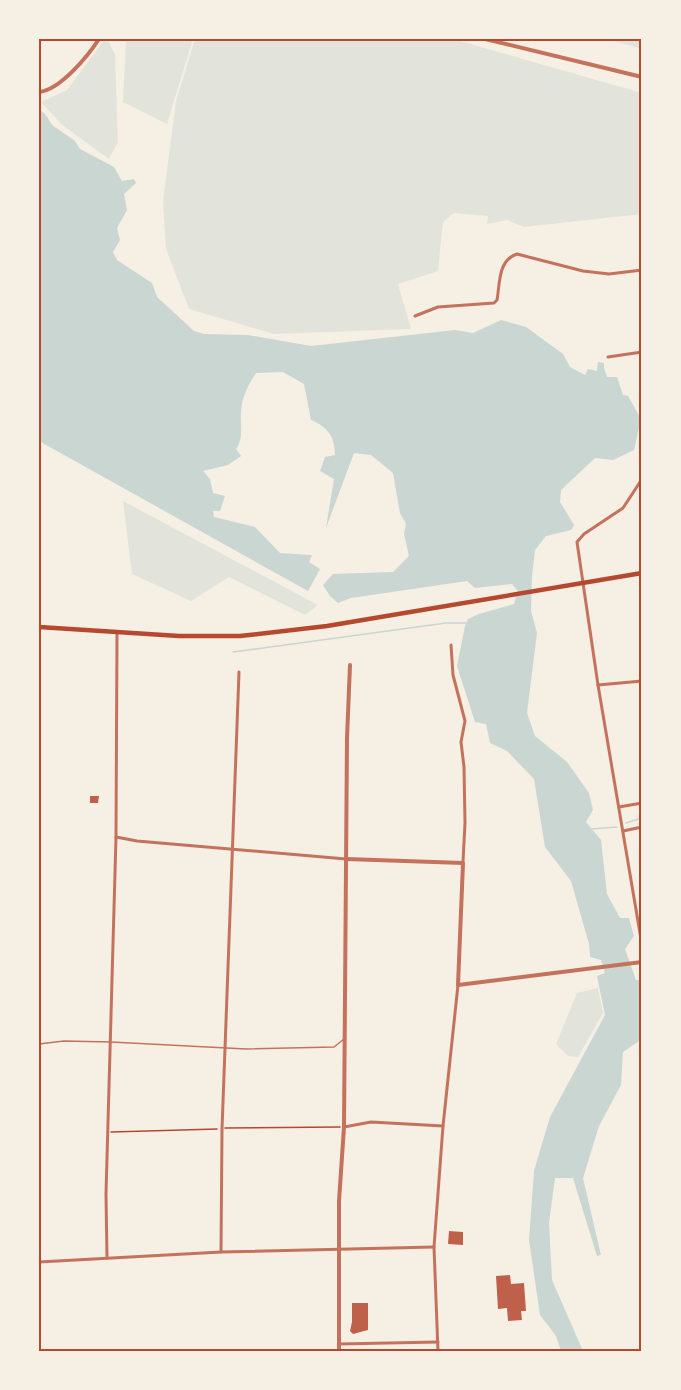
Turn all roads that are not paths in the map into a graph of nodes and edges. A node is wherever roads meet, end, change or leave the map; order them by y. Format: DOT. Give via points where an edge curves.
graph roads {
  1 [pos="99,39"];
  2 [pos="485,39"];
  3 [pos="642,77"];
  4 [pos="39,92"];
  5 [pos="642,270"];
  6 [pos="415,316"];
  7 [pos="642,352"];
  8 [pos="608,357"];
  9 [pos="642,479"];
  10 [pos="642,573"];
  11 [pos="583,583"];
  12 [pos="39,627"];
  13 [pos="117,634"];
  14 [pos="452,645"];
  15 [pos="350,665"];
  16 [pos="239,672"];
  17 [pos="642,681"];
  18 [pos="598,685"];
  19 [pos="642,803"];
  20 [pos="619,807"];
  21 [pos="642,827"];
  22 [pos="623,831"];
  23 [pos="116,837"];
  24 [pos="233,850"];
  25 [pos="346,859"];
  26 [pos="463,863"];
  27 [pos="642,945"];
  28 [pos="642,962"];
  29 [pos="458,985"];
  30 [pos="345,1039"];
  31 [pos="111,1042"];
  32 [pos="39,1044"];
  33 [pos="225,1048"];
  34 [pos="443,1126"];
  35 [pos="344,1127"];
  36 [pos="435,1248"];
  37 [pos="340,1249"];
  38 [pos="221,1252"];
  39 [pos="108,1258"];
  40 [pos="39,1262"];
  41 [pos="438,1342"];
  42 [pos="339,1344"];
  43 [pos="331,1351"];
  44 [pos="339,1351"];
  45 [pos="438,1351"];
  1 -- 4 [label="street" via="69,75 53,88"];
  2 -- 3 [label="street"];
  5 -- 6 [label="street" via="609,274 583,271 517,254 510,256 500,274 494,303 438,307"];
  7 -- 8 [label="street"];
  9 -- 11 [label="street" via="623,508 577,542"];
  10 -- 11 [label="main road"];
  11 -- 13 [label="main road" via="327,626 240,636"];
  11 -- 18 [label="street"];
  12 -- 13 [label="main road"];
  13 -- 23 [label="street"];
  14 -- 26 [label="street" via="453,675 465,721 461,742"];
  15 -- 25 [label="street"];
  16 -- 24 [label="street"];
  17 -- 18 [label="street"];
  18 -- 20 [label="street"];
  19 -- 20 [label="street"];
  20 -- 22 [label="street"];
  21 -- 22 [label="street"];
  22 -- 27 [label="street"];
  23 -- 24 [label="street"];
  23 -- 31 [label="street"];
  24 -- 25 [label="street"];
  24 -- 33 [label="street"];
  25 -- 26 [label="street"];
  25 -- 30 [label="street"];
  26 -- 29 [label="street"];
  28 -- 29 [label="street"];
  29 -- 34 [label="street"];
  30 -- 33 [label="lane" via="334,1047"];
  30 -- 35 [label="street"];
  31 -- 32 [label="lane"];
  31 -- 33 [label="lane"];
  31 -- 39 [label="street"];
  33 -- 38 [label="street"];
  34 -- 35 [label="street" via="370,1122"];
  34 -- 36 [label="street"];
  35 -- 37 [label="street"];
  36 -- 37 [label="street"];
  36 -- 41 [label="street"];
  37 -- 38 [label="street"];
  37 -- 42 [label="street"];
  38 -- 39 [label="street"];
  39 -- 40 [label="street"];
  41 -- 42 [label="street"];
  41 -- 45 [label="street"];
  42 -- 44 [label="street"];
  43 -- 44 [label="street"];
}
